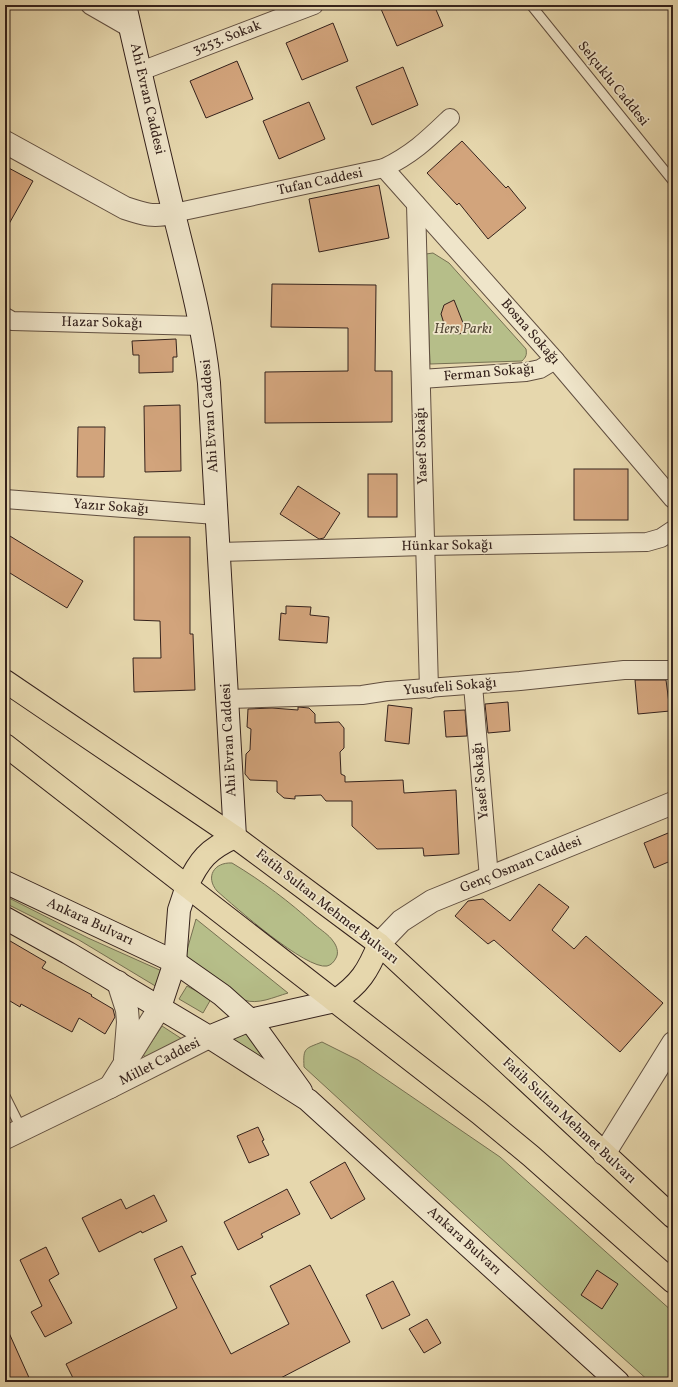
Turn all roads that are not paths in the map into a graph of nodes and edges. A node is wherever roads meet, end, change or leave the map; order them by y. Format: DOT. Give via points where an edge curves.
graph roads {
  1 [pos="90,5"];
  2 [pos="125,5"];
  3 [pos="314,5"];
  4 [pos="531,5"];
  5 [pos="130,28"];
  6 [pos="141,71"];
  7 [pos="450,118"];
  8 [pos="5,142"];
  9 [pos="384,168"];
  10 [pos="673,181"];
  11 [pos="416,204"];
  12 [pos="174,213"];
  13 [pos="7,324"];
  14 [pos="201,326"];
  15 [pos="555,360"];
  16 [pos="421,379"];
  17 [pos="5,499"];
  18 [pos="673,499"];
  19 [pos="216,515"];
  20 [pos="673,530"];
  21 [pos="425,546"];
  22 [pos="219,552"];
  23 [pos="673,670"];
  24 [pos="5,681"];
  25 [pos="472,685"];
  26 [pos="429,689"];
  27 [pos="227,699"];
  28 [pos="5,745"];
  29 [pos="673,803"];
  30 [pos="235,836"];
  31 [pos="489,878"];
  32 [pos="5,882"];
  33 [pos="187,886"];
  34 [pos="6,920"];
  35 [pos="379,944"];
  36 [pos="175,962"];
  37 [pos="118,982"];
  38 [pos="335,1001"];
  39 [pos="160,1006"];
  40 [pos="250,1020"];
  41 [pos="209,1037"];
  42 [pos="673,1043"];
  43 [pos="125,1063"];
  44 [pos="110,1087"];
  45 [pos="5,1096"];
  46 [pos="308,1100"];
  47 [pos="14,1134"];
  48 [pos="604,1154"];
  49 [pos="673,1217"];
  50 [pos="673,1282"];
  51 [pos="618,1382"];
  1 -- 5 [label="street"];
  2 -- 5 [label="main road, Ahi Evran Caddesi"];
  3 -- 6 [label="street, 3253. Sokak"];
  4 -- 10 [label="lane, Selçuklu Caddesi"];
  5 -- 6 [label="main road, Ahi Evran Caddesi"];
  6 -- 12 [label="main road, Ahi Evran Caddesi"];
  7 -- 9 [label="street, Tufan Caddesi" via="422,145 403,159"];
  8 -- 12 [label="main road" via="125,208 144,215"];
  9 -- 11 [label="street, Bosna Sokağı"];
  9 -- 12 [label="street, Tufan Caddesi"];
  11 -- 15 [label="street, Bosna Sokağı"];
  11 -- 16 [label="street, Yasef Sokağı"];
  12 -- 14 [label="main road, Ahi Evran Caddesi"];
  13 -- 14 [label="street, Hazar Sokağı"];
  14 -- 19 [label="main road, Ahi Evran Caddesi" via="209,383"];
  15 -- 16 [label="street, Ferman Sokağı" via="540,369 526,372"];
  15 -- 18 [label="street, Bosna Sokağı"];
  16 -- 21 [label="street, Yasef Sokağı"];
  17 -- 19 [label="street, Yazır Sokağı"];
  19 -- 22 [label="main road, Ahi Evran Caddesi"];
  20 -- 21 [label="street, Hünkar Sokağı" via="661,538 647,542"];
  21 -- 22 [label="street, Hünkar Sokağı"];
  21 -- 26 [label="street, Yasef Sokağı"];
  22 -- 27 [label="main road, Ahi Evran Caddesi"];
  23 -- 25 [label="street, Yusufeli Sokağı" via="624,670"];
  24 -- 30 [label="highway, Fatih Sultan Mehmet Bulvarı"];
  25 -- 26 [label="street, Yusufeli Sokağı"];
  25 -- 31 [label="street, Yasef Sokağı"];
  26 -- 27 [label="street, Yusufeli Sokağı" via="362,695"];
  27 -- 30 [label="main road, Ahi Evran Caddesi"];
  28 -- 33 [label="highway"];
  29 -- 31 [label="main road, Genç Osman Caddesi"];
  30 -- 33 [label="highway" via="210,850"];
  30 -- 35 [label="highway, Fatih Sultan Mehmet Bulvarı"];
  31 -- 35 [label="main road, Genç Osman Caddesi" via="416,910 401,921"];
  32 -- 36 [label="main road, Ankara Bulvarı"];
  33 -- 36 [label="main road" via="179,910"];
  33 -- 38 [label="highway"];
  34 -- 37 [label="main road, Ankara Bulvarı"];
  35 -- 38 [label="highway" via="363,976 356,985"];
  35 -- 48 [label="highway, Fatih Sultan Mehmet Bulvarı"];
  36 -- 39 [label="main road"];
  36 -- 40 [label="main road, Ankara Bulvarı" via="222,995"];
  37 -- 39 [label="main road, Ankara Bulvarı"];
  37 -- 43 [label="main road, Millet Caddesi" via="127,1010"];
  38 -- 40 [label="main road"];
  38 -- 50 [label="highway" via="480,1113"];
  39 -- 41 [label="main road, Ankara Bulvarı"];
  39 -- 43 [label="main road, Millet Caddesi"];
  40 -- 41 [label="main road"];
  40 -- 46 [label="main road, Ankara Bulvarı"];
  41 -- 44 [label="main road, Millet Caddesi"];
  41 -- 46 [label="main road, Ankara Bulvarı"];
  42 -- 48 [label="main road"];
  43 -- 44 [label="main road, Millet Caddesi"];
  44 -- 47 [label="main road, Millet Caddesi"];
  45 -- 47 [label="lane"];
  46 -- 51 [label="main road, Ankara Bulvarı"];
  48 -- 49 [label="highway, Fatih Sultan Mehmet Bulvarı"];
}
